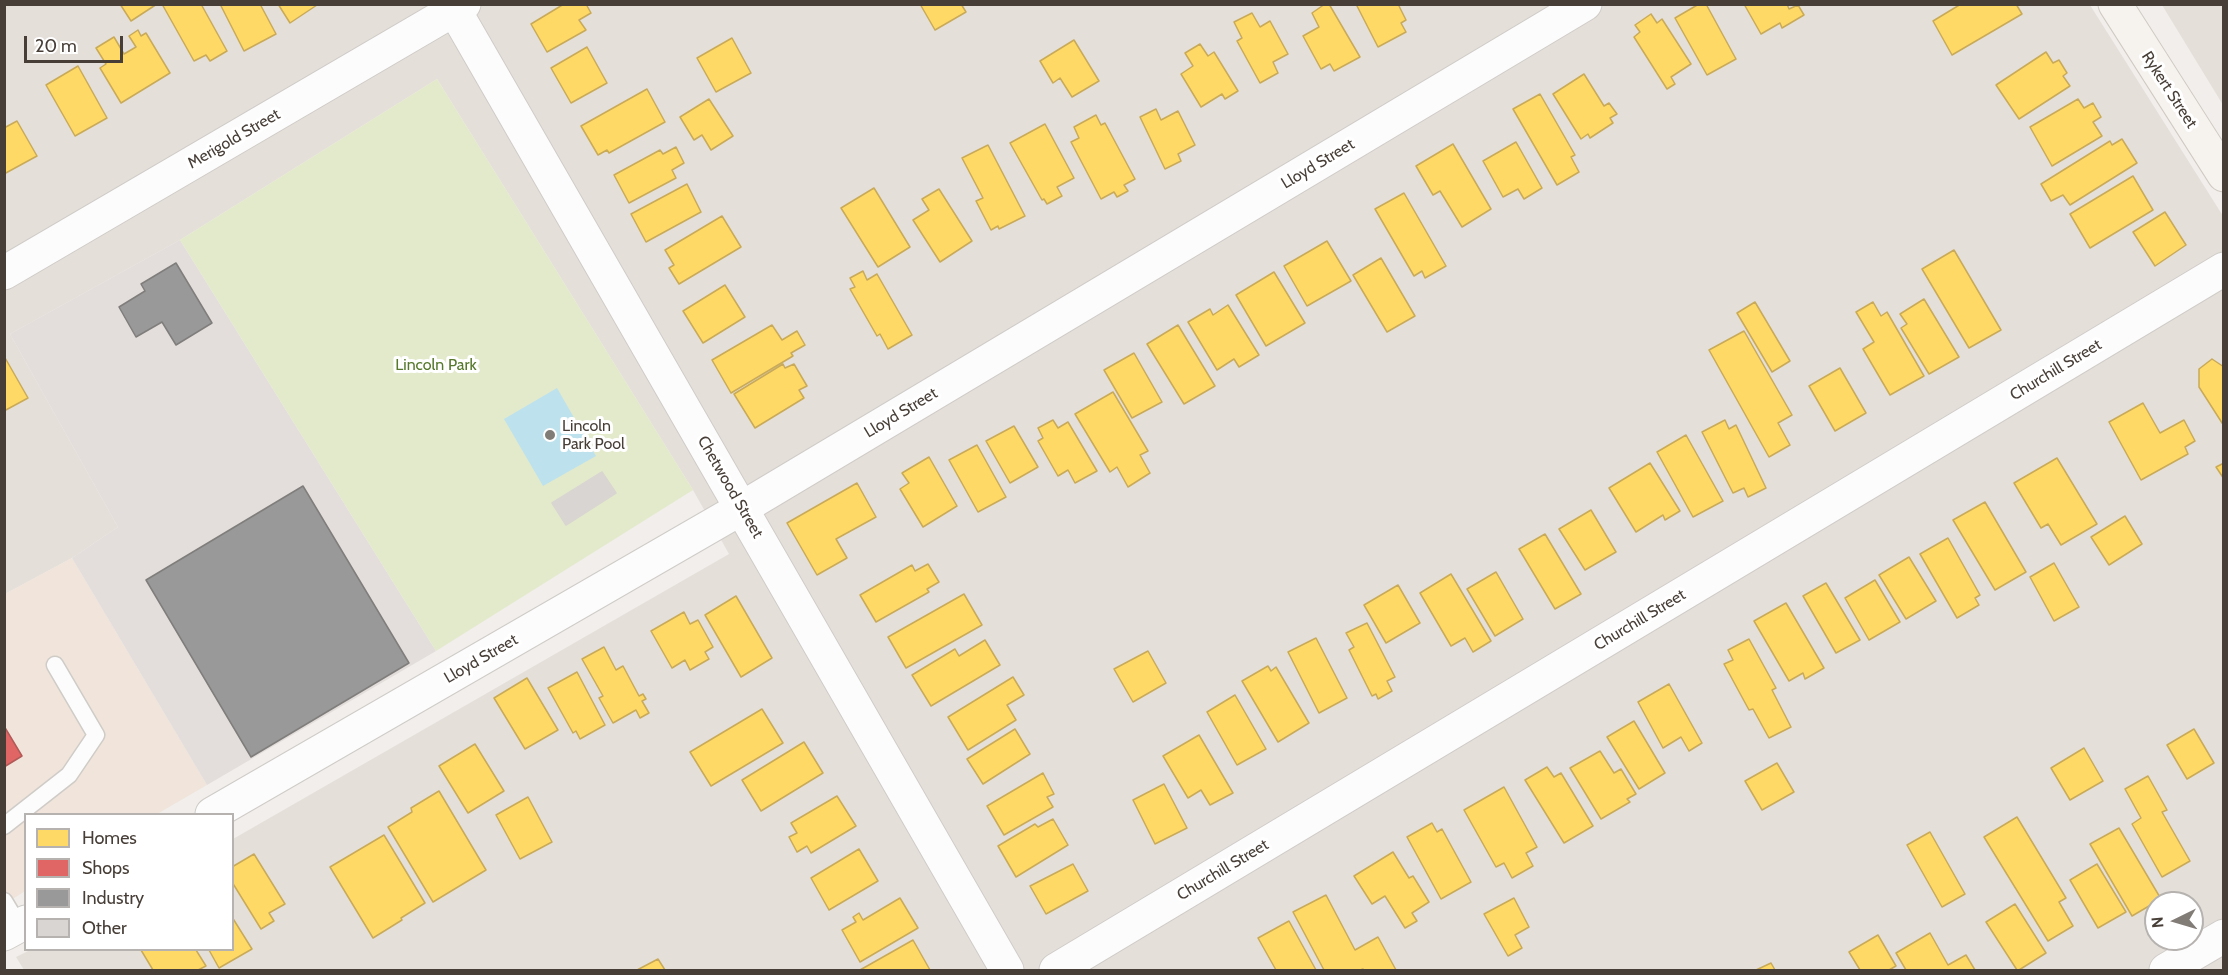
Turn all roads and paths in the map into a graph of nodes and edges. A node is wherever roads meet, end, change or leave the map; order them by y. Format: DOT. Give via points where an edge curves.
graph roads {
  1 [pos="1585,4"];
  2 [pos="2115,4"];
  3 [pos="456,6"];
  4 [pos="2223,175"];
  5 [pos="2223,269"];
  6 [pos="4,273"];
  7 [pos="742,508"];
  8 [pos="55,665"];
  9 [pos="214,813"];
  10 [pos="4,826"];
  11 [pos="2215,952"];
  12 [pos="1007,970"];
  13 [pos="1056,970"];
  14 [pos="2166,970"];
  1 -- 7 [label="street, Lloyd Street"];
  2 -- 4 [label="street, Rykert Street"];
  3 -- 6 [label="street, Merigold Street"];
  3 -- 7 [label="street, Chetwood Street"];
  5 -- 13 [label="street, Churchill Street"];
  7 -- 9 [label="street, Lloyd Street"];
  7 -- 12 [label="street, Chetwood Street"];
  8 -- 10 [label="lane" via="96,735 69,775"];
  11 -- 14 [label="street"];
}
